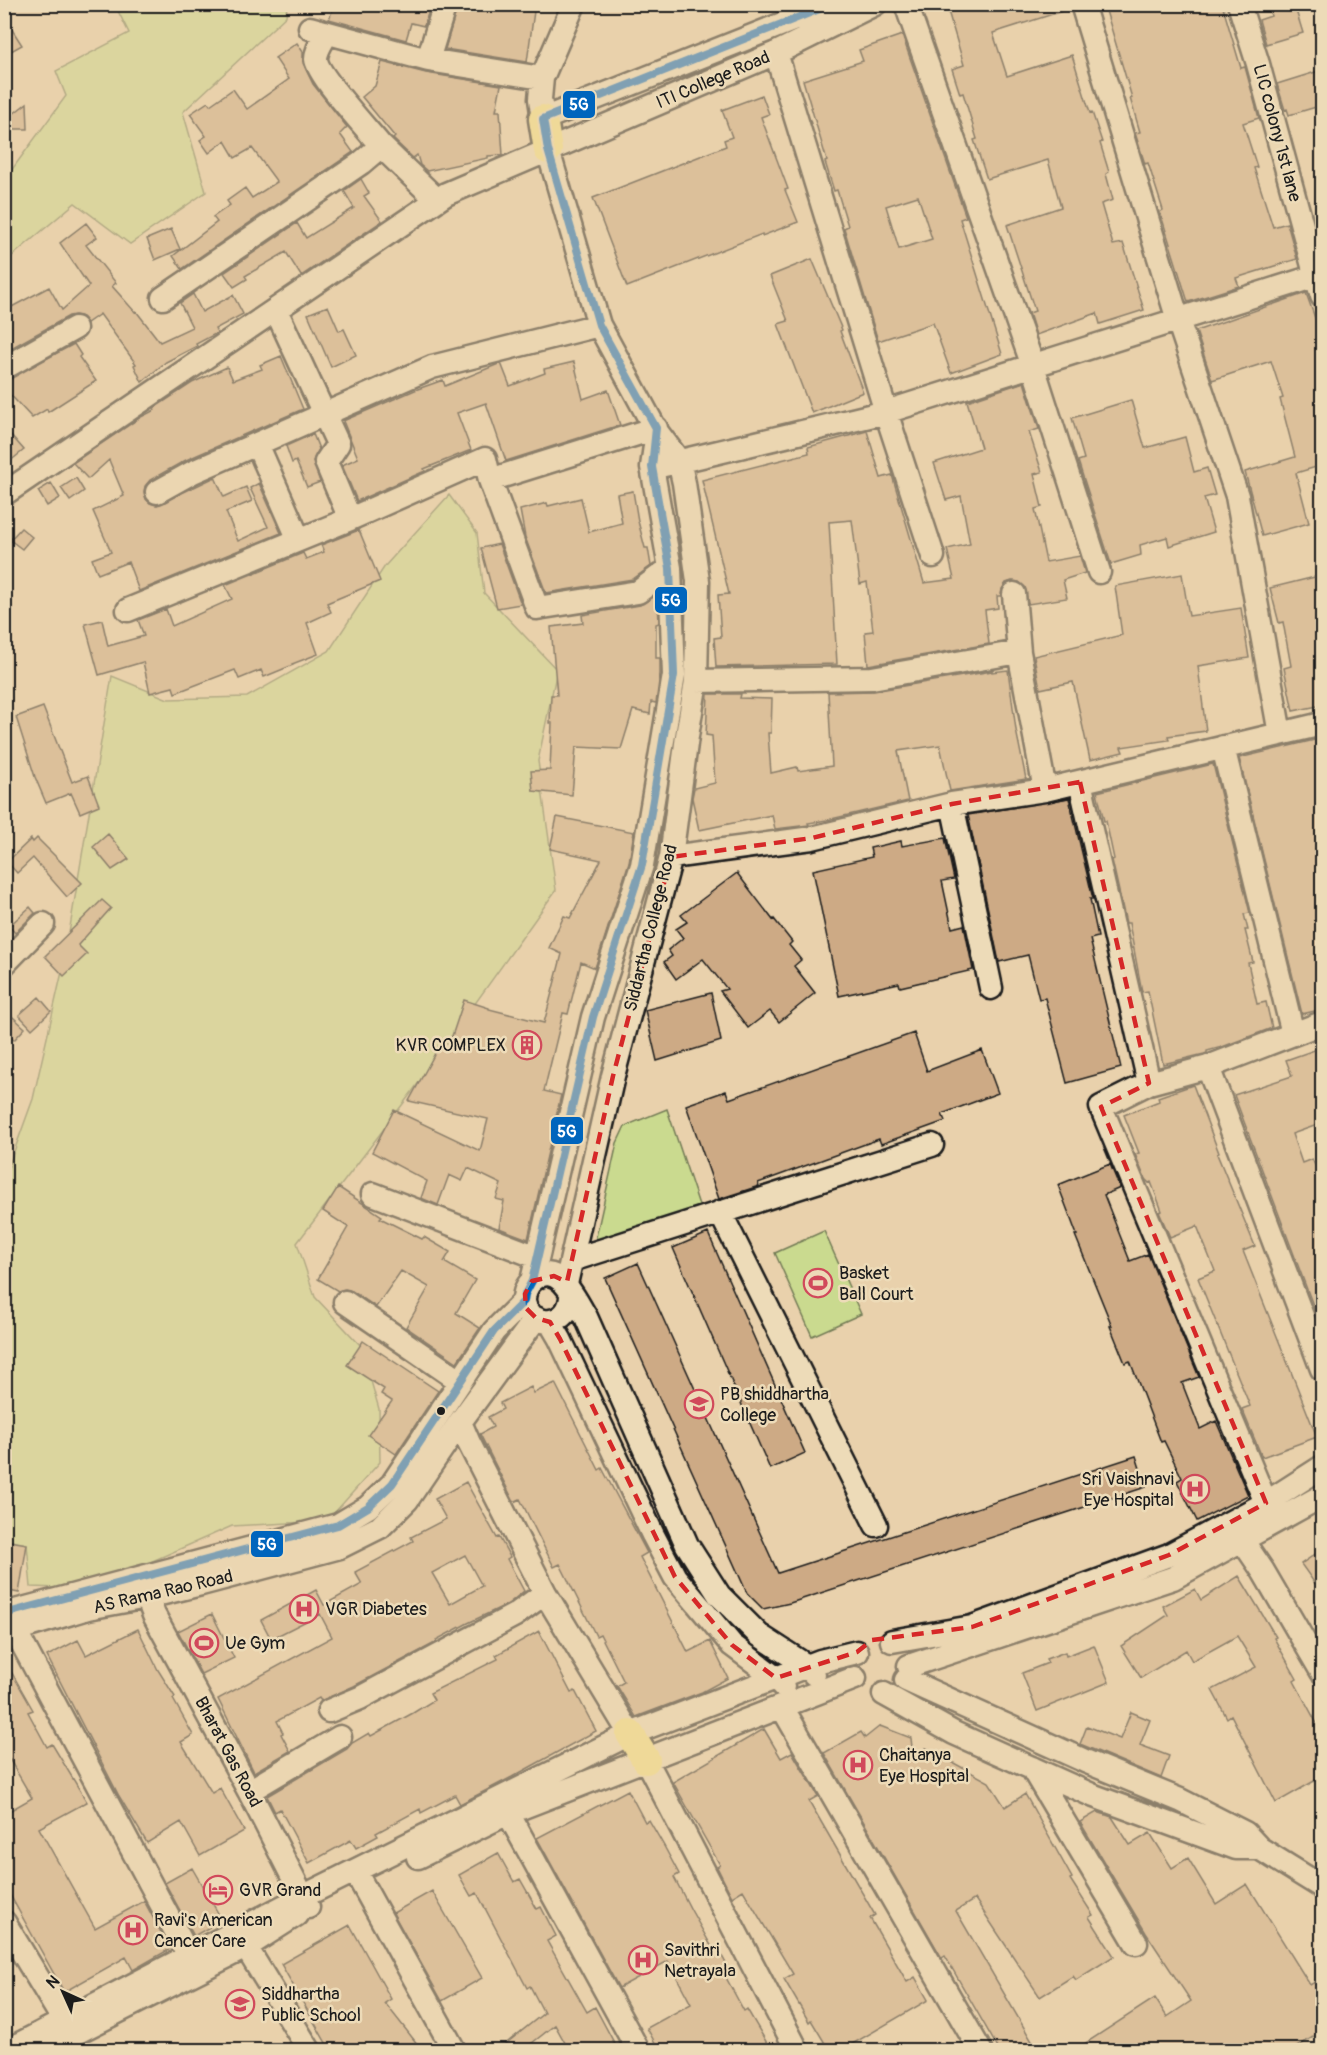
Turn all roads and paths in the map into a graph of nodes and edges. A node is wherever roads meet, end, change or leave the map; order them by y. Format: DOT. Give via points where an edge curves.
graph roads {
  1 [pos="445,4"];
  2 [pos="574,4"];
  3 [pos="875,4"];
  4 [pos="906,4"];
  5 [pos="1082,4"];
  6 [pos="1239,4"];
  7 [pos="828,6"];
  8 [pos="776,53"];
  9 [pos="428,60"];
  10 [pos="542,78"];
  11 [pos="543,119"];
  12 [pos="381,146"];
  13 [pos="548,150"];
  14 [pos="437,200"];
  15 [pos="1320,282"];
  16 [pos="163,298"];
  17 [pos="276,310"];
  18 [pos="1178,320"];
  19 [pos="599,325"];
  20 [pos="75,328"];
  21 [pos="1033,366"];
  22 [pos="4,368"];
  23 [pos="886,412"];
  24 [pos="325,415"];
  25 [pos="656,430"];
  26 [pos="258,444"];
  27 [pos="679,461"];
  28 [pos="652,467"];
  29 [pos="490,480"];
  30 [pos="157,492"];
  31 [pos="4,494"];
  32 [pos="350,519"];
  33 [pos="299,540"];
  34 [pos="933,556"];
  35 [pos="670,568"];
  36 [pos="1099,572"];
  37 [pos="1014,594"];
  38 [pos="128,610"];
  39 [pos="1019,652"];
  40 [pos="696,681"];
  41 [pos="1323,723"];
  42 [pos="1280,734"];
  43 [pos="1223,747"];
  44 [pos="1080,782"];
  45 [pos="1045,790"];
  46 [pos="952,804"];
  47 [pos="671,857"];
  48 [pos="43,924"];
  49 [pos="4,964"];
  50 [pos="991,988"];
  51 [pos="1323,1023"];
  52 [pos="1293,1034"];
  53 [pos="1208,1067"];
  54 [pos="1149,1083"];
  55 [pos="932,1145"];
  56 [pos="373,1194"];
  57 [pos="720,1212"];
  58 [pos="537,1257"];
  59 [pos="572,1260"];
  60 [pos="568,1289"];
  61 [pos="345,1302"];
  62 [pos="536,1306"];
  63 [pos="1323,1369"];
  64 [pos="460,1381"];
  65 [pos="460,1422"];
  66 [pos="1323,1467"];
  67 [pos="1323,1497"];
  68 [pos="1266,1503"];
  69 [pos="876,1525"];
  70 [pos="1242,1540"];
  71 [pos="545,1593"];
  72 [pos="147,1598"];
  73 [pos="9,1619"];
  74 [pos="892,1641"];
  75 [pos="857,1652"];
  76 [pos="807,1666"];
  77 [pos="1323,1672"];
  78 [pos="907,1673"];
  79 [pos="776,1678"];
  80 [pos="855,1678"];
  81 [pos="827,1689"];
  82 [pos="884,1694"];
  83 [pos="789,1704"];
  84 [pos="329,1711"];
  85 [pos="630,1734"];
  86 [pos="340,1737"];
  87 [pos="646,1760"];
  88 [pos="1032,1768"];
  89 [pos="249,1791"];
  90 [pos="508,1813"];
  91 [pos="1259,1848"];
  92 [pos="358,1877"];
  93 [pos="1323,1887"];
  94 [pos="305,1902"];
  95 [pos="4,1922"];
  96 [pos="1136,1943"];
  97 [pos="246,1947"];
  98 [pos="189,1956"];
  99 [pos="64,2021"];
  100 [pos="8,2050"];
  101 [pos="42,2050"];
  102 [pos="309,2050"];
  103 [pos="454,2050"];
  104 [pos="638,2050"];
  105 [pos="797,2050"];
  106 [pos="980,2050"];
  1 -- 9 [label="street"];
  2 -- 10 [label="street"];
  3 -- 8 [label="street, ITI College Road"];
  4 -- 21 [label="street"];
  5 -- 18 [label="street"];
  6 -- 15 [label="street, LIC colony 1st lane"];
  7 -- 11 [label="street, ITI College Road"];
  8 -- 13 [label="street, ITI College Road"];
  8 -- 23 [label="street"];
  9 -- 10 [label="street"];
  9 -- 12 [label="street" via="319,31 316,62"];
  10 -- 11 [label="street"];
  11 -- 13 [label="main road"];
  12 -- 14 [label="street"];
  12 -- 16 [label="street" via="362,163"];
  13 -- 14 [label="street, ITI College Road"];
  13 -- 19 [label="street, Siddartha College Road"];
  14 -- 17 [label="street, ITI College Road"];
  15 -- 18 [label="street"];
  17 -- 24 [label="street"];
  17 -- 31 [label="street, ITI College Road"];
  18 -- 21 [label="street"];
  18 -- 42 [label="street" via="1237,496"];
  19 -- 24 [label="street" via="432,368"];
  19 -- 25 [label="street, Siddartha College Road"];
  20 -- 22 [label="street"];
  21 -- 23 [label="street"];
  21 -- 36 [label="street"];
  23 -- 27 [label="street"];
  23 -- 34 [label="street"];
  24 -- 26 [label="street"];
  24 -- 32 [label="street" via="338,444 326,462"];
  25 -- 27 [label="street, Siddartha College Road"];
  25 -- 28 [label="street, Siddartha College Road"];
  25 -- 29 [label="street"];
  26 -- 30 [label="street"];
  26 -- 33 [label="street"];
  27 -- 28 [label="street"];
  27 -- 40 [label="street, Siddartha College Road" via="698,581"];
  28 -- 35 [label="street, Siddartha College Road"];
  29 -- 32 [label="street" via="485,459"];
  29 -- 35 [label="street" via="537,608 638,592"];
  32 -- 33 [label="street"];
  33 -- 38 [label="street"];
  35 -- 58 [label="street, Siddartha College Road" via="674,675 642,865 593,1017"];
  37 -- 39 [label="street"];
  39 -- 40 [label="street" via="872,678"];
  39 -- 45 [label="street"];
  40 -- 47 [label="street, Siddartha College Road"];
  41 -- 42 [label="street"];
  42 -- 43 [label="street"];
  43 -- 44 [label="street"];
  43 -- 52 [label="street"];
  44 -- 45 [label="street"];
  44 -- 54 [label="street"];
  45 -- 46 [label="street"];
  46 -- 47 [label="street" via="812,838"];
  46 -- 50 [label="street"];
  47 -- 59 [label="street, Siddartha College Road" via="613,1076"];
  48 -- 49 [label="street"];
  51 -- 52 [label="street"];
  52 -- 53 [label="street"];
  53 -- 54 [label="street"];
  53 -- 63 [label="street"];
  54 -- 68 [label="street" via="1101,1107"];
  55 -- 57 [label="street"];
  56 -- 58 [label="street"];
  57 -- 59 [label="street"];
  57 -- 69 [label="street"];
  58 -- 62 [label="street, Siddartha College Road"];
  59 -- 60 [label="street, Siddartha College Road"];
  60 -- 62 [label="street, Siddartha College Road" via="570,1307 562,1317"];
  60 -- 62 [label="street" via="554,1276 539,1277"];
  60 -- 76 [label="street" via="586,1317 687,1545 719,1595 759,1635"];
  61 -- 64 [label="street"];
  62 -- 64 [label="street, AS Rama Rao Road" via="494,1331"];
  62 -- 65 [label="street, AS Rama Rao Road"];
  62 -- 79 [label="street" via="560,1339 675,1576 732,1645"];
  64 -- 73 [label="street, AS Rama Rao Road" via="393,1484 368,1507 338,1525"];
  65 -- 71 [label="street"];
  65 -- 72 [label="street, AS Rama Rao Road" via="407,1500 380,1527 340,1547"];
  66 -- 68 [label="street"];
  67 -- 70 [label="street"];
  68 -- 74 [label="street" via="1169,1555 972,1627"];
  70 -- 77 [label="street"];
  70 -- 78 [label="street" via="1173,1578"];
  71 -- 84 [label="street" via="515,1615"];
  71 -- 85 [label="street"];
  72 -- 73 [label="street, AS Rama Rao Road"];
  72 -- 89 [label="street, Bharat Gas Road"];
  73 -- 98 [label="street"];
  74 -- 75 [label="street" via="872,1640"];
  74 -- 78 [label="street" via="904,1651"];
  75 -- 76 [label="street"];
  75 -- 80 [label="street" via="853,1660"];
  76 -- 79 [label="street"];
  76 -- 81 [label="street"];
  78 -- 82 [label="street" via="893,1692"];
  78 -- 91 [label="street" via="1085,1761 1180,1800 1245,1833"];
  79 -- 83 [label="street"];
  79 -- 85 [label="street"];
  80 -- 81 [label="street"];
  80 -- 82 [label="street" via="867,1691"];
  81 -- 83 [label="street"];
  82 -- 88 [label="street"];
  83 -- 87 [label="street"];
  83 -- 106 [label="street"];
  85 -- 87 [label="main road"];
  85 -- 92 [label="street"];
  86 -- 89 [label="street"];
  87 -- 90 [label="street"];
  87 -- 105 [label="street"];
  88 -- 91 [label="street" via="1094,1796 1236,1848"];
  88 -- 96 [label="street"];
  89 -- 94 [label="street, Bharat Gas Road"];
  90 -- 92 [label="street"];
  90 -- 104 [label="street"];
  91 -- 93 [label="street"];
  92 -- 94 [label="street"];
  92 -- 103 [label="street"];
  94 -- 97 [label="street"];
  94 -- 98 [label="street"];
  95 -- 99 [label="street"];
  97 -- 101 [label="street"];
  97 -- 102 [label="street"];
  98 -- 99 [label="street"];
  99 -- 100 [label="street"];
}
